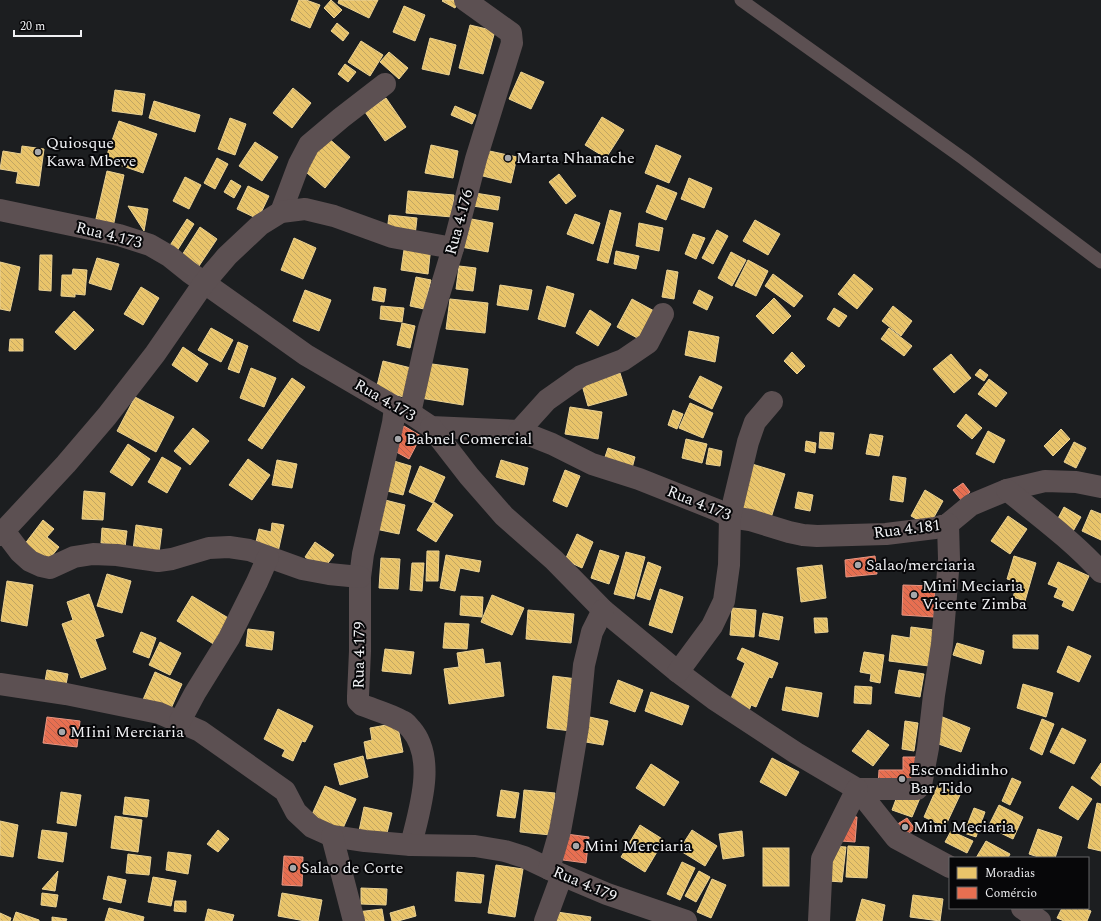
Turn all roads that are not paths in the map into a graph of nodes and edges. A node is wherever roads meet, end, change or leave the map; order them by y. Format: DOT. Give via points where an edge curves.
graph roads {
  1 [pos="465,0"];
  2 [pos="741,0"];
  3 [pos="385,84"];
  4 [pos="0,210"];
  5 [pos="281,212"];
  6 [pos="453,248"];
  7 [pos="1101,262"];
  8 [pos="204,283"];
  9 [pos="663,314"];
  10 [pos="772,402"];
  11 [pos="402,410"];
  12 [pos="431,427"];
  13 [pos="519,431"];
  14 [pos="1101,487"];
  15 [pos="1007,490"];
  16 [pos="730,517"];
  17 [pos="948,524"];
  18 [pos="2,533"];
  19 [pos="817,536"];
  20 [pos="268,557"];
  21 [pos="1101,572"];
  22 [pos="360,577"];
  23 [pos="603,610"];
  24 [pos="678,672"];
  25 [pos="0,684"];
  26 [pos="180,721"];
  27 [pos="856,789"];
  28 [pos="332,836"];
  29 [pos="411,845"];
  30 [pos="949,866"];
  31 [pos="556,872"];
  32 [pos="1023,909"];
  33 [pos="354,921"];
  34 [pos="545,921"];
  35 [pos="686,921"];
  36 [pos="819,921"];
  37 [pos="1040,921"];
  1 -- 6 [label="street, Rua 4.176" via="511,33 512,43 476,159"];
  2 -- 7 [label="lane" via="958,155"];
  3 -- 5 [label="street" via="309,145 298,164"];
  4 -- 8 [label="street, Rua 4.173" via="119,235 150,245"];
  5 -- 6 [label="street" via="304,209 334,216 392,237"];
  5 -- 8 [label="street" via="260,225 227,256"];
  6 -- 11 [label="street, Rua 4.176"];
  8 -- 11 [label="street, Rua 4.173" via="306,355"];
  8 -- 18 [label="street" via="155,354 107,416"];
  9 -- 13 [label="street" via="648,342 623,360 581,376 547,400"];
  10 -- 16 [label="street" via="755,422"];
  11 -- 12 [label="street, Rua 4.173"];
  11 -- 22 [label="street, Rua 4.179" via="393,423"];
  12 -- 13 [label="street, Rua 4.173"];
  12 -- 23 [label="street" via="504,516 554,560"];
  13 -- 16 [label="street, Rua 4.173" via="592,464 639,479"];
  14 -- 15 [label="street, Rua 4.181" via="1076,482 1045,481"];
  15 -- 17 [label="street, Rua 4.181" via="971,505"];
  15 -- 21 [label="street" via="1086,556"];
  16 -- 19 [label="street, Rua 4.173" via="750,520 789,532"];
  16 -- 24 [label="street" via="729,565 724,601 712,626"];
  17 -- 19 [label="street, Rua 4.181" via="886,534"];
  17 -- 27 [label="street" via="949,558 942,644 921,785 917,789"];
  18 -- 20 [label="street" via="30,561 50,568 74,557 93,554 158,561 209,548 229,546"];
  20 -- 22 [label="street" via="302,569"];
  20 -- 26 [label="street" via="229,638 194,693"];
  22 -- 29 [label="street, Rua 4.179" via="358,701 362,705 404,721 417,736 423,755 425,772 422,797"];
  23 -- 24 [label="street"];
  23 -- 31 [label="street" via="592,632 584,665 578,727 560,831"];
  24 -- 27 [label="street" via="796,753"];
  25 -- 26 [label="street" via="125,706"];
  26 -- 28 [label="street" via="200,731 277,784 285,791 296,812 312,827"];
  27 -- 30 [label="street" via="896,838"];
  27 -- 36 [label="street" via="822,859"];
  28 -- 29 [label="street"];
  28 -- 33 [label="street"];
  29 -- 31 [label="street, Rua 4.179" via="487,847 524,857"];
  31 -- 34 [label="street"];
  31 -- 35 [label="street, Rua 4.179" via="607,894"];
  32 -- 37 [label="street"];
}
